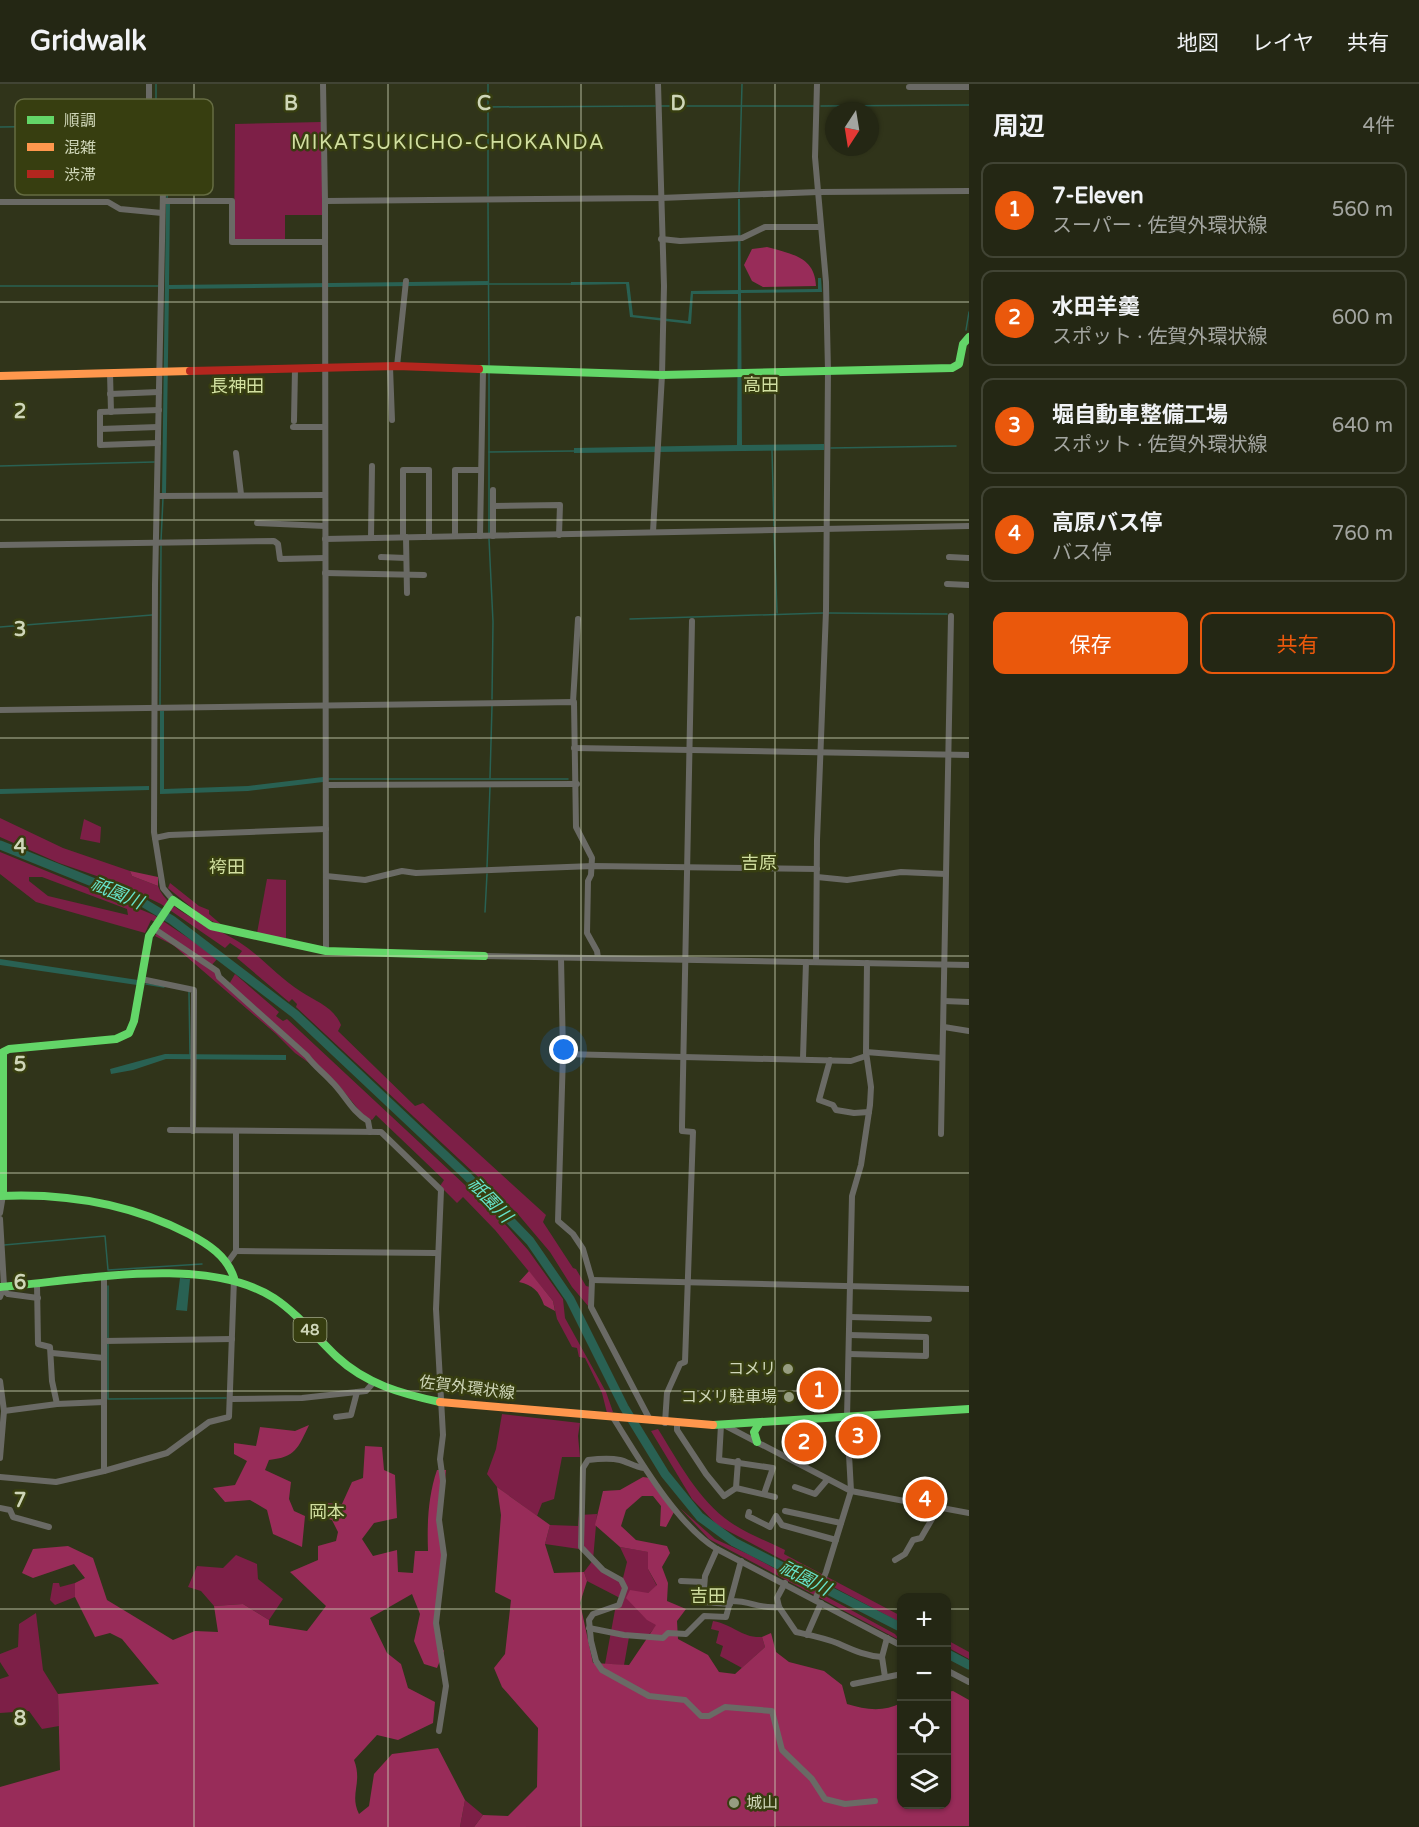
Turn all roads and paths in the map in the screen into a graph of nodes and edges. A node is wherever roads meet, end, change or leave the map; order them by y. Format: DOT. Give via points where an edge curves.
graph roads {
  1 [pos="323,84"];
  2 [pos="658,84"];
  3 [pos="818,84"];
  4 [pos="909,87"];
  5 [pos="969,87"];
  6 [pos="969,191"];
  7 [pos="818,192"];
  8 [pos="163,195"];
  9 [pos="660,198"];
  10 [pos="163,201"];
  11 [pos="325,201"];
  12 [pos="0,202"];
  13 [pos="162,213"];
  14 [pos="821,227"];
  15 [pos="661,239"];
  16 [pos="325,242"];
  17 [pos="405,284"];
  18 [pos="969,337"];
  19 [pos="394,367"];
  20 [pos="325,368"];
  21 [pos="295,369"];
  22 [pos="483,370"];
  23 [pos="828,371"];
  24 [pos="164,372"];
  25 [pos="110,373"];
  26 [pos="663,375"];
  27 [pos="0,376"];
  28 [pos="159,392"];
  29 [pos="111,394"];
  30 [pos="159,410"];
  31 [pos="111,412"];
  32 [pos="392,420"];
  33 [pos="158,427"];
  34 [pos="325,427"];
  35 [pos="100,429"];
  36 [pos="158,443"];
  37 [pos="236,453"];
  38 [pos="372,466"];
  39 [pos="481,470"];
  40 [pos="493,490"];
  41 [pos="241,494"];
  42 [pos="325,495"];
  43 [pos="157,496"];
  44 [pos="493,506"];
  45 [pos="257,523"];
  46 [pos="969,525"];
  47 [pos="325,526"];
  48 [pos="826,529"];
  49 [pos="653,532"];
  50 [pos="560,535"];
  51 [pos="455,536"];
  52 [pos="480,536"];
  53 [pos="493,536"];
  54 [pos="404,537"];
  55 [pos="429,537"];
  56 [pos="371,538"];
  57 [pos="325,539"];
  58 [pos="156,542"];
  59 [pos="0,545"];
  60 [pos="381,557"];
  61 [pos="949,557"];
  62 [pos="325,558"];
  63 [pos="406,558"];
  64 [pos="969,558"];
  65 [pos="325,573"];
  66 [pos="406,575"];
  67 [pos="424,575"];
  68 [pos="947,584"];
  69 [pos="969,585"];
  70 [pos="407,593"];
  71 [pos="951,616"];
  72 [pos="578,619"];
  73 [pos="692,621"];
  74 [pos="573,702"];
  75 [pos="327,705"];
  76 [pos="154,707"];
  77 [pos="0,710"];
  78 [pos="574,748"];
  79 [pos="689,751"];
  80 [pos="820,753"];
  81 [pos="949,754"];
  82 [pos="969,755"];
  83 [pos="327,781"];
  84 [pos="578,784"];
  85 [pos="326,829"];
  86 [pos="155,838"];
  87 [pos="592,866"];
  88 [pos="687,867"];
  89 [pos="817,873"];
  90 [pos="946,874"];
  91 [pos="326,876"];
  92 [pos="172,900"];
  93 [pos="153,928"];
  94 [pos="326,951"];
  95 [pos="484,956"];
  96 [pos="561,958"];
  97 [pos="598,958"];
  98 [pos="686,960"];
  99 [pos="806,962"];
  100 [pos="816,962"];
  101 [pos="867,963"];
  102 [pos="945,964"];
  103 [pos="969,964"];
  104 [pos="141,979"];
  105 [pos="944,1001"];
  106 [pos="969,1002"];
  107 [pos="944,1027"];
  108 [pos="969,1031"];
  109 [pos="2,1048"];
  110 [pos="563,1054"];
  111 [pos="866,1054"];
  112 [pos="682,1055"];
  113 [pos="803,1058"];
  114 [pos="942,1058"];
  115 [pos="830,1060"];
  116 [pos="869,1112"];
  117 [pos="170,1130"];
  118 [pos="193,1131"];
  119 [pos="236,1132"];
  120 [pos="370,1132"];
  121 [pos="941,1134"];
  122 [pos="2,1196"];
  123 [pos="0,1213"];
  124 [pos="0,1219"];
  125 [pos="236,1251"];
  126 [pos="436,1253"];
  127 [pos="228,1262"];
  128 [pos="104,1278"];
  129 [pos="234,1278"];
  130 [pos="592,1280"];
  131 [pos="689,1283"];
  132 [pos="37,1284"];
  133 [pos="850,1287"];
  134 [pos="969,1288"];
  135 [pos="2,1290"];
  136 [pos="38,1298"];
  137 [pos="850,1317"];
  138 [pos="929,1319"];
  139 [pos="849,1335"];
  140 [pos="232,1339"];
  141 [pos="104,1341"];
  142 [pos="52,1353"];
  143 [pos="849,1354"];
  144 [pos="104,1358"];
  145 [pos="0,1382"];
  146 [pos="373,1383"];
  147 [pos="357,1392"];
  148 [pos="231,1399"];
  149 [pos="104,1402"];
  150 [pos="441,1402"];
  151 [pos="57,1404"];
  152 [pos="969,1409"];
  153 [pos="4,1411"];
  154 [pos="336,1417"];
  155 [pos="847,1418"];
  156 [pos="614,1419"];
  157 [pos="651,1423"];
  158 [pos="665,1423"];
  159 [pos="677,1424"];
  160 [pos="759,1424"];
  161 [pos="723,1425"];
  162 [pos="757,1442"];
  163 [pos="0,1458"];
  164 [pos="738,1461"];
  165 [pos="644,1468"];
  166 [pos="104,1471"];
  167 [pos="0,1477"];
  168 [pos="827,1480"];
  169 [pos="795,1487"];
  170 [pos="736,1488"];
  171 [pos="851,1491"];
  172 [pos="764,1494"];
  173 [pos="776,1497"];
  174 [pos="939,1507"];
  175 [pos="0,1508"];
  176 [pos="786,1511"];
  177 [pos="750,1512"];
  178 [pos="969,1513"];
  179 [pos="841,1523"];
  180 [pos="49,1527"];
  181 [pos="836,1540"];
  182 [pos="717,1549"];
  183 [pos="895,1560"];
  184 [pos="741,1561"];
  185 [pos="681,1581"];
  186 [pos="704,1582"];
  187 [pos="785,1583"];
  188 [pos="818,1599"];
  189 [pos="730,1603"];
  190 [pos="779,1607"];
  191 [pos="589,1628"];
  192 [pos="807,1635"];
  193 [pos="887,1638"];
  194 [pos="897,1643"];
  195 [pos="882,1657"];
  196 [pos="951,1673"];
  197 [pos="897,1675"];
  198 [pos="885,1677"];
  199 [pos="969,1682"];
  200 [pos="853,1683"];
  201 [pos="439,1731"];
  202 [pos="875,1801"];
  1 -- 11 [label="street"];
  2 -- 9 [label="street"];
  3 -- 7 [label="street"];
  4 -- 5 [label="street"];
  6 -- 7 [label="street"];
  7 -- 9 [label="street"];
  7 -- 14 [label="street"];
  8 -- 10 [label="street"];
  9 -- 11 [label="street"];
  9 -- 15 [label="street"];
  10 -- 13 [label="street"];
  10 -- 16 [label="street" via="232,201 232,242"];
  11 -- 16 [label="street"];
  12 -- 13 [label="street" via="108,202 120,210"];
  13 -- 24 [label="street"];
  14 -- 15 [label="street" via="765,227 739,238"];
  14 -- 23 [label="street"];
  15 -- 26 [label="street"];
  16 -- 20 [label="street"];
  17 -- 19 [label="street"];
  18 -- 23 [label="street" via="963,344 959,364 952,368"];
  19 -- 20 [label="street"];
  19 -- 22 [label="street"];
  19 -- 32 [label="street"];
  20 -- 21 [label="street"];
  20 -- 34 [label="street"];
  21 -- 24 [label="street"];
  21 -- 34 [label="street" via="294,424"];
  22 -- 26 [label="street"];
  22 -- 39 [label="street"];
  23 -- 26 [label="street"];
  23 -- 48 [label="street"];
  24 -- 25 [label="street"];
  24 -- 28 [label="street"];
  25 -- 27 [label="street"];
  25 -- 29 [label="street"];
  26 -- 49 [label="street"];
  28 -- 29 [label="street"];
  28 -- 30 [label="street"];
  29 -- 31 [label="street"];
  30 -- 31 [label="street"];
  30 -- 33 [label="street"];
  31 -- 35 [label="street" via="100,412"];
  33 -- 35 [label="street"];
  33 -- 36 [label="street"];
  34 -- 42 [label="street"];
  35 -- 36 [label="street" via="100,445"];
  36 -- 43 [label="street"];
  37 -- 41 [label="street"];
  38 -- 56 [label="street"];
  39 -- 51 [label="street" via="455,471"];
  39 -- 52 [label="street"];
  40 -- 44 [label="street"];
  41 -- 42 [label="street"];
  41 -- 43 [label="street"];
  42 -- 47 [label="street"];
  43 -- 58 [label="street"];
  44 -- 50 [label="street" via="560,505"];
  44 -- 53 [label="street"];
  45 -- 47 [label="street"];
  46 -- 48 [label="street"];
  47 -- 57 [label="street"];
  48 -- 49 [label="street"];
  48 -- 80 [label="street"];
  49 -- 50 [label="street"];
  50 -- 53 [label="street"];
  51 -- 52 [label="street"];
  51 -- 55 [label="street"];
  52 -- 53 [label="street"];
  54 -- 55 [label="street"];
  54 -- 55 [label="street" via="403,470 429,470"];
  54 -- 56 [label="street"];
  54 -- 63 [label="street"];
  56 -- 57 [label="street"];
  57 -- 62 [label="street"];
  58 -- 59 [label="street"];
  58 -- 62 [label="street" via="274,541 280,559"];
  58 -- 76 [label="street"];
  60 -- 63 [label="street"];
  61 -- 64 [label="street"];
  62 -- 65 [label="street"];
  63 -- 66 [label="street"];
  65 -- 66 [label="street"];
  65 -- 75 [label="street"];
  66 -- 67 [label="street"];
  66 -- 70 [label="street"];
  68 -- 69 [label="street"];
  71 -- 81 [label="street"];
  72 -- 74 [label="street"];
  73 -- 79 [label="street"];
  74 -- 75 [label="street"];
  74 -- 78 [label="street"];
  75 -- 76 [label="street"];
  75 -- 83 [label="street"];
  76 -- 77 [label="street"];
  76 -- 86 [label="street"];
  78 -- 79 [label="street"];
  78 -- 84 [label="street"];
  79 -- 80 [label="street"];
  79 -- 88 [label="street"];
  80 -- 81 [label="street"];
  80 -- 89 [label="street"];
  81 -- 82 [label="street"];
  81 -- 90 [label="street"];
  83 -- 84 [label="street"];
  83 -- 85 [label="street"];
  84 -- 87 [label="street" via="576,827 589,849"];
  85 -- 86 [label="street"];
  85 -- 91 [label="street"];
  86 -- 92 [label="street" via="163,888"];
  87 -- 88 [label="street"];
  87 -- 91 [label="street" via="402,871 365,880"];
  87 -- 97 [label="street" via="587,933"];
  88 -- 89 [label="street"];
  88 -- 98 [label="street"];
  89 -- 90 [label="street" via="847,880 901,872"];
  89 -- 100 [label="street"];
  90 -- 102 [label="street"];
  91 -- 94 [label="street"];
  92 -- 93 [label="street"];
  92 -- 94 [label="street" via="211,926"];
  93 -- 104 [label="street"];
  93 -- 120 [label="street" via="217,971 332,1081 368,1121"];
  94 -- 95 [label="street"];
  95 -- 96 [label="street"];
  96 -- 97 [label="street"];
  96 -- 110 [label="street"];
  97 -- 98 [label="street"];
  98 -- 99 [label="street"];
  98 -- 112 [label="street"];
  99 -- 100 [label="street"];
  99 -- 113 [label="street"];
  100 -- 101 [label="street"];
  101 -- 102 [label="street"];
  101 -- 111 [label="street"];
  102 -- 103 [label="street"];
  102 -- 105 [label="street"];
  104 -- 109 [label="street" via="132,1028 124,1037"];
  104 -- 118 [label="street" via="194,990"];
  105 -- 106 [label="street"];
  105 -- 107 [label="street"];
  107 -- 108 [label="street"];
  107 -- 114 [label="street"];
  109 -- 122 [label="street"];
  110 -- 112 [label="street"];
  110 -- 130 [label="street" via="558,1221 583,1249"];
  111 -- 114 [label="street"];
  111 -- 115 [label="street" via="851,1061"];
  111 -- 116 [label="street" via="871,1087"];
  112 -- 113 [label="street"];
  112 -- 131 [label="street" via="682,1131 693,1132"];
  113 -- 115 [label="street"];
  114 -- 121 [label="street"];
  115 -- 116 [label="street" via="819,1100 837,1110"];
  116 -- 133 [label="street" via="852,1196"];
  117 -- 118 [label="street"];
  118 -- 119 [label="street"];
  119 -- 120 [label="street"];
  119 -- 125 [label="street"];
  120 -- 126 [label="street" via="381,1132 441,1190"];
  122 -- 123 [label="street"];
  122 -- 127 [label="street" via="70,1195 128,1207 179,1228"];
  124 -- 135 [label="street"];
  125 -- 126 [label="street"];
  125 -- 127 [label="street"];
  126 -- 150 [label="street"];
  127 -- 129 [label="street"];
  128 -- 129 [label="street, 佐賀外環状線 / 48" via="186,1271"];
  128 -- 132 [label="street, 佐賀外環状線 / 48"];
  128 -- 141 [label="street"];
  129 -- 140 [label="street"];
  129 -- 146 [label="street, 佐賀外環状線 / 48" via="287,1307 349,1367"];
  130 -- 131 [label="street"];
  130 -- 157 [label="street" via="591,1306"];
  131 -- 133 [label="street"];
  131 -- 158 [label="street" via="686,1362 680,1364 667,1393"];
  132 -- 135 [label="street, 佐賀外環状線 / 48"];
  132 -- 136 [label="street"];
  133 -- 134 [label="street"];
  133 -- 137 [label="street"];
  135 -- 136 [label="street"];
  136 -- 142 [label="street" via="38,1344 50,1347"];
  137 -- 138 [label="street"];
  137 -- 139 [label="street"];
  139 -- 143 [label="street"];
  139 -- 143 [label="street" via="926,1336 926,1356"];
  140 -- 141 [label="street"];
  140 -- 148 [label="street"];
  141 -- 144 [label="street"];
  142 -- 144 [label="street"];
  142 -- 151 [label="street"];
  143 -- 155 [label="street"];
  144 -- 149 [label="street"];
  145 -- 153 [label="street"];
  146 -- 147 [label="street" via="366,1391"];
  146 -- 150 [label="street, 佐賀外環状線 / 48"];
  147 -- 148 [label="street"];
  147 -- 154 [label="street" via="351,1415"];
  148 -- 166 [label="street" via="228,1417 209,1422 176,1448"];
  149 -- 151 [label="street"];
  149 -- 166 [label="street"];
  150 -- 156 [label="street, 佐賀外環状線 / 48"];
  150 -- 201 [label="street" via="440,1459 444,1481 439,1520 444,1555 435,1623 446,1686"];
  151 -- 153 [label="street"];
  152 -- 155 [label="street, 佐賀外環状線 / 48"];
  153 -- 163 [label="street"];
  155 -- 160 [label="street, 佐賀外環状線 / 48"];
  155 -- 171 [label="street"];
  156 -- 157 [label="street, 佐賀外環状線 / 48"];
  156 -- 165 [label="street"];
  157 -- 158 [label="street, 佐賀外環状線 / 48"];
  158 -- 159 [label="street, 佐賀外環状線 / 48"];
  159 -- 161 [label="street, 佐賀外環状線 / 48"];
  159 -- 170 [label="street" via="677,1430 724,1496"];
  160 -- 161 [label="street, 佐賀外環状線 / 48"];
  160 -- 162 [label="street" via="754,1432"];
  161 -- 162 [label="street"];
  161 -- 164 [label="street" via="719,1460"];
  162 -- 168 [label="street"];
  164 -- 170 [label="street"];
  164 -- 172 [label="street" via="773,1468"];
  165 -- 182 [label="street" via="687,1525"];
  165 -- 191 [label="street" via="622,1460 594,1459 584,1465 581,1547 603,1570 621,1580 625,1588 621,1603 591,1616"];
  166 -- 167 [label="street" via="56,1482"];
  168 -- 169 [label="street" via="815,1494"];
  168 -- 171 [label="street"];
  170 -- 172 [label="street"];
  171 -- 174 [label="street"];
  171 -- 179 [label="street"];
  172 -- 173 [label="street"];
  174 -- 178 [label="street"];
  174 -- 183 [label="street" via="921,1538 913,1540 905,1554"];
  175 -- 180 [label="street" via="10,1510 13,1517"];
  176 -- 179 [label="street"];
  177 -- 181 [label="street" via="748,1516 770,1527 776,1516 782,1525"];
  179 -- 181 [label="street"];
  181 -- 188 [label="street"];
  182 -- 184 [label="street"];
  182 -- 186 [label="street"];
  184 -- 187 [label="street"];
  184 -- 189 [label="street"];
  185 -- 186 [label="street"];
  186 -- 189 [label="street" via="703,1602"];
  187 -- 188 [label="street"];
  187 -- 190 [label="street" via="777,1598"];
  188 -- 192 [label="street"];
  188 -- 193 [label="street"];
  189 -- 190 [label="street" via="746,1601 760,1609"];
  189 -- 191 [label="street" via="726,1617 704,1616 686,1634 668,1633 663,1638"];
  190 -- 192 [label="street" via="796,1632"];
  191 -- 202 [label="street" via="596,1661 606,1673 649,1696 685,1700 701,1716 725,1707 772,1711 782,1750 812,1779 825,1799 835,1804"];
  192 -- 195 [label="street"];
  193 -- 194 [label="street"];
  193 -- 195 [label="street"];
  195 -- 198 [label="street"];
  196 -- 199 [label="street"];
  197 -- 198 [label="street"];
  198 -- 200 [label="street"];
}
